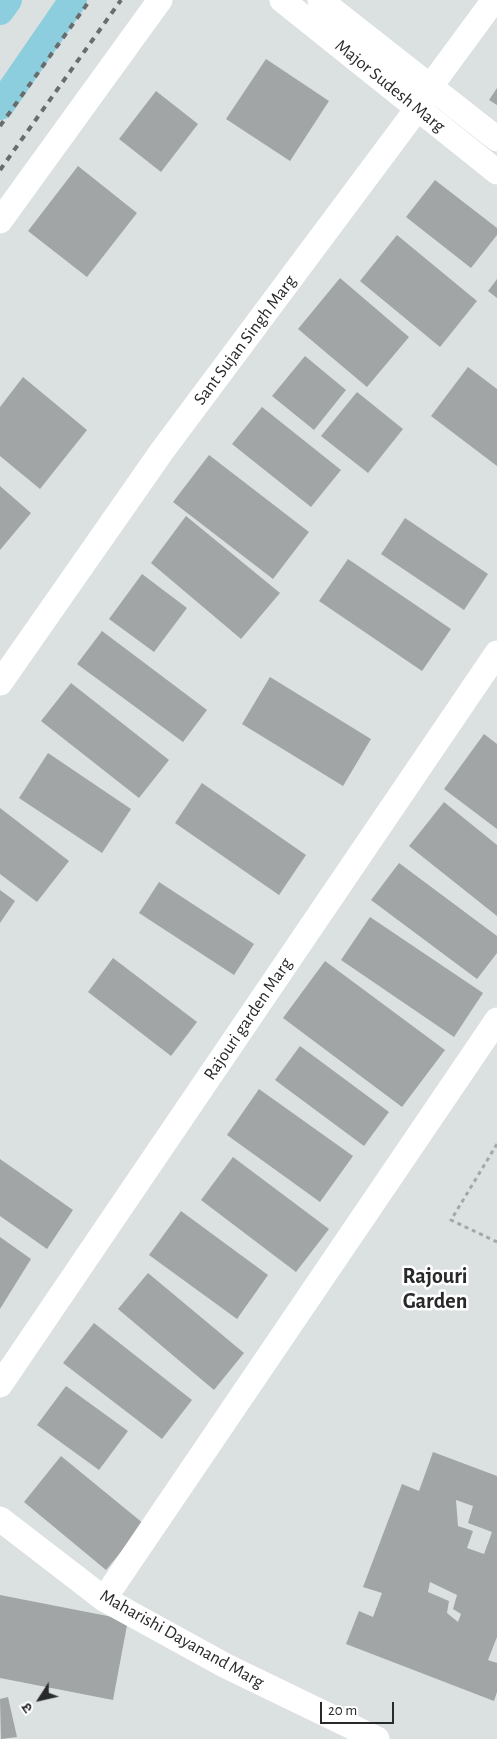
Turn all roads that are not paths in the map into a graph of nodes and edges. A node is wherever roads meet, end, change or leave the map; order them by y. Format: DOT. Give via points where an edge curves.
graph roads {
  1 [pos="8,0"];
  2 [pos="74,0"];
  3 [pos="160,0"];
  4 [pos="282,0"];
  5 [pos="320,0"];
  6 [pos="494,0"];
  7 [pos="0,11"];
  8 [pos="430,87"];
  9 [pos="0,106"];
  10 [pos="417,109"];
  11 [pos="497,138"];
  12 [pos="497,172"];
  13 [pos="0,221"];
  14 [pos="497,654"];
  15 [pos="0,683"];
  16 [pos="497,1020"];
  17 [pos="0,1385"];
  18 [pos="0,1519"];
  19 [pos="104,1599"];
  20 [pos="376,1739"];
  1 -- 7 [label="main road"];
  2 -- 9 [label="main road"];
  3 -- 13 [label="street"];
  4 -- 10 [label="street, Major Sudesh Marg"];
  5 -- 8 [label="street, Major Sudesh Marg"];
  6 -- 8 [label="street, Sant Sujan Singh Marg"];
  8 -- 10 [label="street, Sant Sujan Singh Marg"];
  8 -- 11 [label="street, Major Sudesh Marg"];
  10 -- 12 [label="street, Major Sudesh Marg"];
  10 -- 15 [label="street, Sant Sujan Singh Marg" via="162,451"];
  14 -- 17 [label="street, Rajouri garden Marg"];
  16 -- 19 [label="street"];
  18 -- 19 [label="street, Maharishi Dayanand Marg"];
  19 -- 20 [label="street, Maharishi Dayanand Marg" via="226,1666"];
}
